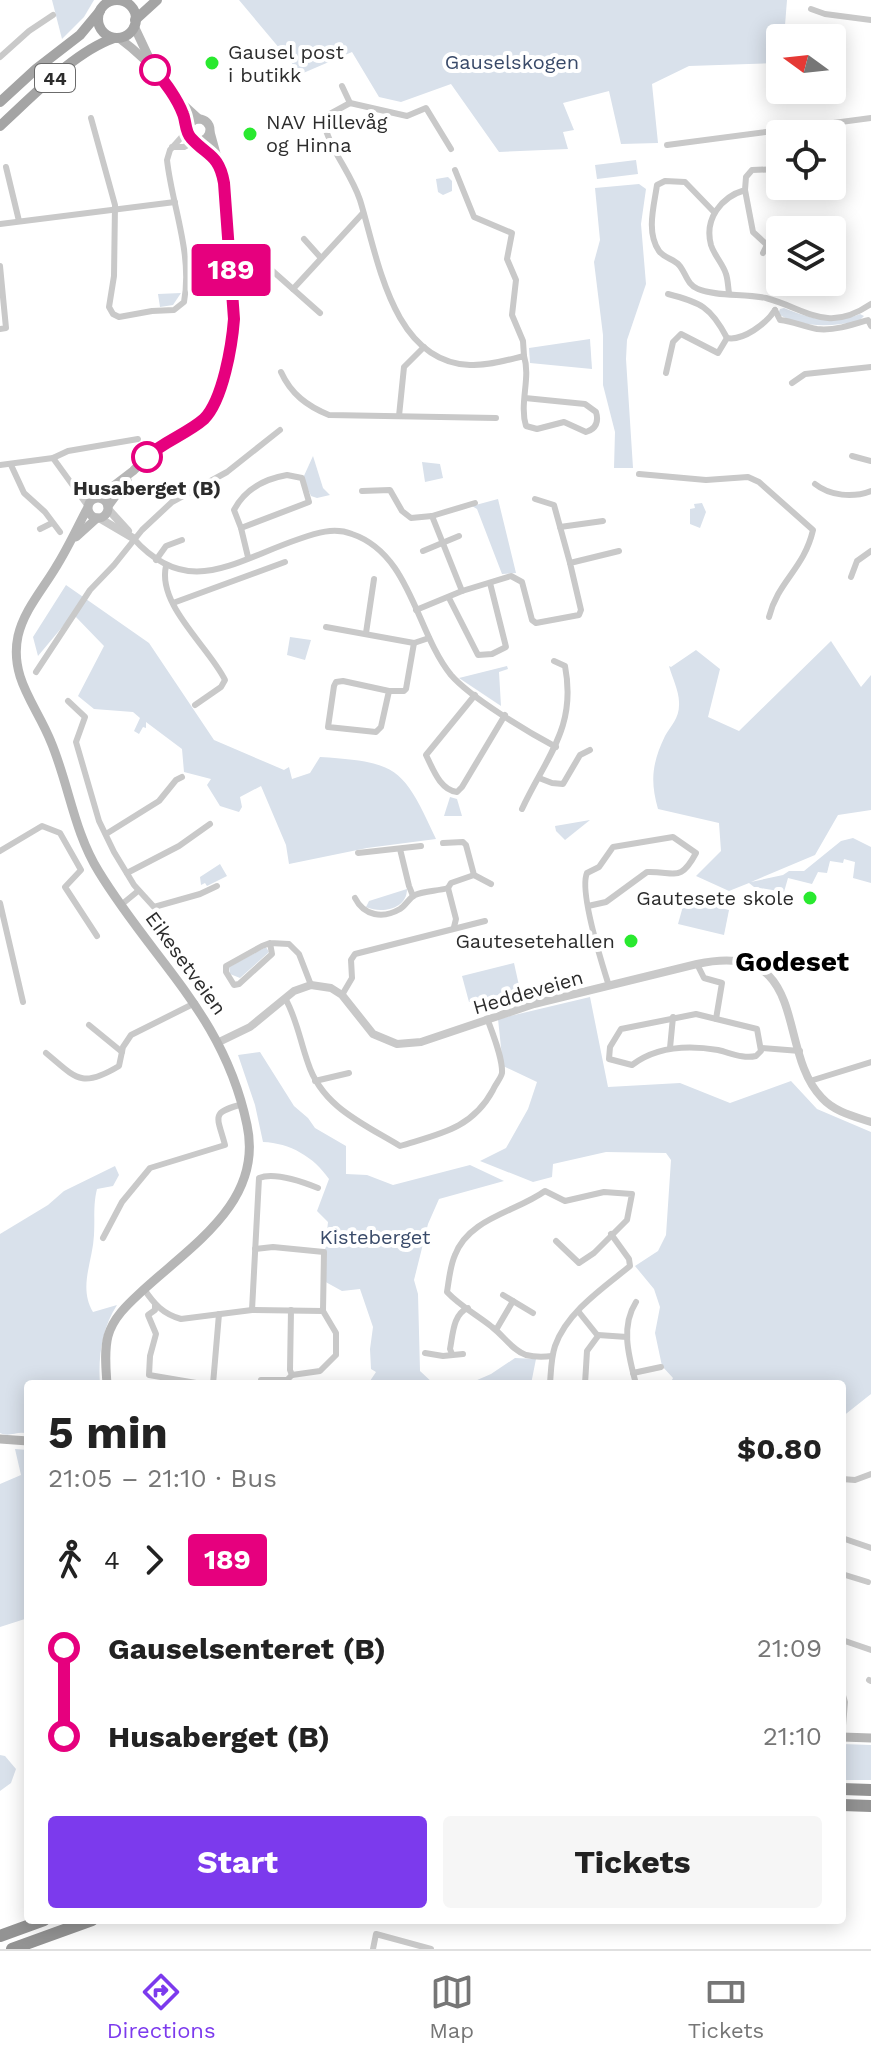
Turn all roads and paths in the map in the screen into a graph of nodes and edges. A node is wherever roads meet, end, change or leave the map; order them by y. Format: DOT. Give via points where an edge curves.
graph roads {
  1 [pos="120,0"];
  2 [pos="157,0"];
  3 [pos="811,9"];
  4 [pos="100,11"];
  5 [pos="53,15"];
  6 [pos="871,20"];
  7 [pos="135,23"];
  8 [pos="117,38"];
  9 [pos="0,57"];
  10 [pos="155,70"];
  11 [pos="342,86"];
  12 [pos="175,97"];
  13 [pos="0,102"];
  14 [pos="350,103"];
  15 [pos="91,118"];
  16 [pos="871,118"];
  17 [pos="199,119"];
  18 [pos="0,126"];
  19 [pos="187,130"];
  20 [pos="210,132"];
  21 [pos="196,141"];
  22 [pos="667,145"];
  23 [pos="172,147"];
  24 [pos="451,149"];
  25 [pos="6,167"];
  26 [pos="220,168"];
  27 [pos="455,170"];
  28 [pos="766,170"];
  29 [pos="745,190"];
  30 [pos="175,202"];
  31 [pos="115,210"];
  32 [pos="714,212"];
  33 [pos="363,213"];
  34 [pos="19,221"];
  35 [pos="0,224"];
  36 [pos="304,239"];
  37 [pos="229,250"];
  38 [pos="763,253"];
  39 [pos="321,258"];
  40 [pos="0,266"];
  41 [pos="293,289"];
  42 [pos="729,293"];
  43 [pos="668,294"];
  44 [pos="871,304"];
  45 [pos="776,306"];
  46 [pos="320,313"];
  47 [pos="871,326"];
  48 [pos="0,329"];
  49 [pos="727,338"];
  50 [pos="424,347"];
  51 [pos="524,356"];
  52 [pos="871,367"];
  53 [pos="281,372"];
  54 [pos="666,373"];
  55 [pos="792,383"];
  56 [pos="525,398"];
  57 [pos="399,416"];
  58 [pos="496,418"];
  59 [pos="280,430"];
  60 [pos="138,439"];
  61 [pos="852,456"];
  62 [pos="53,458"];
  63 [pos="871,461"];
  64 [pos="0,465"];
  65 [pos="11,465"];
  66 [pos="133,471"];
  67 [pos="639,474"];
  68 [pos="70,482"];
  69 [pos="815,484"];
  70 [pos="362,491"];
  71 [pos="871,491"];
  72 [pos="98,497"];
  73 [pos="535,499"];
  74 [pos="475,503"];
  75 [pos="87,507"];
  76 [pos="108,508"];
  77 [pos="432,516"];
  78 [pos="98,518"];
  79 [pos="603,521"];
  80 [pos="52,523"];
  81 [pos="560,527"];
  82 [pos="241,528"];
  83 [pos="40,529"];
  84 [pos="60,532"];
  85 [pos="459,536"];
  86 [pos="133,538"];
  87 [pos="182,540"];
  88 [pos="71,542"];
  89 [pos="442,543"];
  90 [pos="423,551"];
  91 [pos="619,551"];
  92 [pos="871,551"];
  93 [pos="248,557"];
  94 [pos="156,560"];
  95 [pos="285,562"];
  96 [pos="570,563"];
  97 [pos="166,566"];
  98 [pos="851,577"];
  99 [pos="374,579"];
  100 [pos="490,583"];
  101 [pos="462,591"];
  102 [pos="449,598"];
  103 [pos="173,603"];
  104 [pos="416,610"];
  105 [pos="769,617"];
  106 [pos="326,627"];
  107 [pos="366,633"];
  108 [pos="429,638"];
  109 [pos="414,643"];
  110 [pos="554,661"];
  111 [pos="36,672"];
  112 [pos="389,691"];
  113 [pos="475,695"];
  114 [pos="68,701"];
  115 [pos="195,705"];
  116 [pos="505,715"];
  117 [pos="556,747"];
  118 [pos="590,750"];
  119 [pos="182,777"];
  120 [pos="539,778"];
  121 [pos="522,809"];
  122 [pos="77,824"];
  123 [pos="210,824"];
  124 [pos="60,833"];
  125 [pos="106,834"];
  126 [pos="443,843"];
  127 [pos="421,846"];
  128 [pos="400,849"];
  129 [pos="0,851"];
  130 [pos="358,853"];
  131 [pos="127,873"];
  132 [pos="474,875"];
  133 [pos="491,884"];
  134 [pos="217,886"];
  135 [pos="448,888"];
  136 [pos="138,891"];
  137 [pos="413,896"];
  138 [pos="355,898"];
  139 [pos="0,903"];
  140 [pos="121,905"];
  141 [pos="588,906"];
  142 [pos="485,921"];
  143 [pos="453,928"];
  144 [pos="97,936"];
  145 [pos="270,943"];
  146 [pos="697,964"];
  147 [pos="311,985"];
  148 [pos="609,986"];
  149 [pos="342,995"];
  150 [pos="285,998"];
  151 [pos="23,1002"];
  152 [pos="195,1003"];
  153 [pos="673,1017"];
  154 [pos="487,1018"];
  155 [pos="716,1019"];
  156 [pos="89,1025"];
  157 [pos="219,1042"];
  158 [pos="670,1048"];
  159 [pos="761,1048"];
  160 [pos="800,1051"];
  161 [pos="122,1052"];
  162 [pos="46,1053"];
  163 [pos="871,1062"];
  164 [pos="349,1073"];
  165 [pos="315,1081"];
  166 [pos="810,1081"];
  167 [pos="243,1104"];
  168 [pos="871,1122"];
  169 [pos="318,1188"];
  170 [pos="611,1234"];
  171 [pos="103,1238"];
  172 [pos="556,1241"];
  173 [pos="255,1249"];
  174 [pos="144,1289"];
  175 [pos="503,1295"];
  176 [pos="513,1301"];
  177 [pos="636,1302"];
  178 [pos="155,1305"];
  179 [pos="468,1308"];
  180 [pos="252,1310"];
  181 [pos="291,1310"];
  182 [pos="323,1311"];
  183 [pos="578,1311"];
  184 [pos="533,1313"];
  185 [pos="219,1314"];
  186 [pos="496,1330"];
  187 [pos="598,1335"];
  188 [pos="627,1337"];
  189 [pos="425,1353"];
  190 [pos="452,1354"];
  191 [pos="463,1354"];
  192 [pos="552,1356"];
  193 [pos="661,1367"];
  194 [pos="633,1373"];
  195 [pos="292,1375"];
  196 [pos="107,1380"];
  197 [pos="178,1380"];
  198 [pos="213,1380"];
  199 [pos="261,1380"];
  200 [pos="550,1380"];
  201 [pos="585,1380"];
  202 [pos="635,1380"];
  203 [pos="0,1439"];
  204 [pos="24,1441"];
  205 [pos="871,1474"];
  206 [pos="846,1479"];
  207 [pos="846,1539"];
  208 [pos="871,1548"];
  209 [pos="846,1575"];
  210 [pos="868,1582"];
  211 [pos="846,1641"];
  212 [pos="871,1650"];
  213 [pos="846,1737"];
  214 [pos="871,1738"];
  215 [pos="846,1789"];
  216 [pos="871,1790"];
  217 [pos="846,1805"];
  218 [pos="871,1806"];
  219 [pos="33,1924"];
  220 [pos="81,1924"];
  221 [pos="0,1936"];
  222 [pos="12,1949"];
  223 [pos="373,1949"];
  224 [pos="431,1949"];
  1 -- 4 [label="main road, 44"];
  1 -- 7 [label="main road, 44" via="132,8"];
  2 -- 7 [label="main road, 44"];
  3 -- 6 [label="street"];
  4 -- 8 [label="main road" via="101,30"];
  4 -- 13 [label="main road, 44" via="80,35"];
  5 -- 9 [label="street"];
  7 -- 8 [label="main road, 44"];
  7 -- 10 [label="main road"];
  8 -- 10 [label="main road"];
  8 -- 18 [label="main road, 44" via="69,66"];
  10 -- 12 [label="main road"];
  11 -- 14 [label="street"];
  12 -- 17 [label="main road"];
  12 -- 19 [label="main road"];
  14 -- 24 [label="street" via="407,116 426,108"];
  14 -- 33 [label="street" via="324,123"];
  15 -- 31 [label="street"];
  16 -- 22 [label="street"];
  17 -- 19 [label="main road"];
  17 -- 20 [label="main road" via="209,124"];
  19 -- 21 [label="main road"];
  19 -- 23 [label="street"];
  20 -- 21 [label="main road"];
  20 -- 26 [label="main road"];
  21 -- 23 [label="street"];
  21 -- 26 [label="main road"];
  23 -- 30 [label="street" via="167,160"];
  25 -- 34 [label="street"];
  26 -- 37 [label="main road"];
  27 -- 51 [label="street" via="474,217 512,233 507,259 516,280 513,319"];
  28 -- 29 [label="street" via="752,170"];
  29 -- 32 [label="street"];
  29 -- 38 [label="street" via="753,232 767,245"];
  30 -- 31 [label="street"];
  30 -- 31 [label="street" via="184,302 174,310 119,317 109,307"];
  31 -- 34 [label="street"];
  32 -- 42 [label="street" via="710,240"];
  32 -- 42 [label="street" via="685,182 665,181 657,185 652,232 660,253 679,264 692,285"];
  33 -- 39 [label="street"];
  33 -- 50 [label="street" via="397,315"];
  34 -- 35 [label="street"];
  36 -- 39 [label="street"];
  37 -- 41 [label="street" via="249,250"];
  37 -- 66 [label="main road" via="233,331 215,404 203,419 161,445"];
  39 -- 41 [label="street"];
  40 -- 48 [label="street" via="6,328"];
  41 -- 46 [label="street"];
  42 -- 45 [label="street"];
  43 -- 49 [label="street" via="700,303"];
  44 -- 45 [label="street" via="848,315 823,318"];
  45 -- 47 [label="street" via="780,320 812,328 868,320"];
  45 -- 49 [label="street" via="754,329"];
  49 -- 54 [label="street" via="718,353 681,334 673,342"];
  50 -- 51 [label="street" via="450,362 473,366"];
  50 -- 57 [label="street" via="403,372"];
  51 -- 56 [label="street"];
  52 -- 55 [label="street" via="805,374"];
  53 -- 57 [label="street" via="293,392 323,413"];
  56 -- 56 [label="street" via="524,421 531,428 564,422 586,432 598,421 585,404"];
  57 -- 58 [label="street"];
  59 -- 86 [label="street" via="227,472 172,502"];
  60 -- 62 [label="street"];
  61 -- 63 [label="street"];
  62 -- 65 [label="street"];
  62 -- 68 [label="street"];
  64 -- 65 [label="street"];
  65 -- 80 [label="street" via="24,493"];
  66 -- 72 [label="main road"];
  66 -- 76 [label="main road"];
  67 -- 105 [label="street" via="706,480 748,477 813,530 806,555 777,593"];
  68 -- 72 [label="street"];
  68 -- 75 [label="street"];
  69 -- 71 [label="street" via="848,495"];
  70 -- 77 [label="street" via="390,490 407,516"];
  72 -- 75 [label="main road"];
  72 -- 76 [label="main road"];
  73 -- 81 [label="street" via="554,505"];
  74 -- 77 [label="street"];
  75 -- 78 [label="main road"];
  75 -- 88 [label="main road, Eikesetveien"];
  76 -- 78 [label="main road"];
  76 -- 86 [label="street"];
  77 -- 89 [label="street"];
  78 -- 86 [label="street"];
  78 -- 88 [label="main road, Eikesetveien"];
  79 -- 81 [label="street"];
  80 -- 83 [label="street"];
  80 -- 84 [label="street"];
  81 -- 96 [label="street"];
  82 -- 82 [label="street" via="234,508 247,493 271,478 302,478 309,502"];
  82 -- 93 [label="street"];
  85 -- 89 [label="street"];
  86 -- 94 [label="street"];
  86 -- 111 [label="street" via="90,590"];
  87 -- 94 [label="street" via="166,546"];
  88 -- 122 [label="main road, Eikesetveien" via="22,620 16,657 23,688 51,742"];
  89 -- 90 [label="street"];
  89 -- 101 [label="street"];
  91 -- 96 [label="street"];
  92 -- 98 [label="street" via="857,561"];
  93 -- 97 [label="street" via="205,571"];
  93 -- 104 [label="street" via="313,534 350,533 386,558"];
  94 -- 97 [label="street"];
  95 -- 103 [label="street"];
  96 -- 100 [label="street" via="581,610 576,616 536,623 520,580 511,576"];
  97 -- 103 [label="street" via="164,584"];
  99 -- 107 [label="street"];
  100 -- 101 [label="street"];
  100 -- 102 [label="street" via="506,647 492,654 478,655"];
  101 -- 102 [label="street"];
  102 -- 104 [label="street"];
  103 -- 115 [label="street" via="225,680"];
  104 -- 108 [label="street"];
  106 -- 107 [label="street"];
  107 -- 109 [label="street"];
  108 -- 109 [label="street"];
  108 -- 113 [label="street" via="451,675"];
  109 -- 112 [label="street" via="406,689"];
  110 -- 117 [label="street" via="565,666 569,688"];
  112 -- 112 [label="street" via="336,682 328,727 376,732"];
  113 -- 116 [label="street"];
  113 -- 116 [label="street" via="426,755 449,791 462,787"];
  114 -- 125 [label="street" via="85,717 76,742"];
  116 -- 117 [label="street"];
  117 -- 120 [label="street"];
  118 -- 120 [label="street" via="580,755 563,784"];
  119 -- 125 [label="street" via="159,801"];
  120 -- 121 [label="street"];
  122 -- 124 [label="street"];
  122 -- 140 [label="main road, Eikesetveien"];
  123 -- 131 [label="street"];
  124 -- 129 [label="street" via="42,826"];
  124 -- 144 [label="street" via="81,870 65,887"];
  125 -- 131 [label="street"];
  126 -- 132 [label="street" via="466,845"];
  127 -- 128 [label="street"];
  128 -- 130 [label="street"];
  128 -- 137 [label="street"];
  131 -- 136 [label="street"];
  132 -- 133 [label="street"];
  132 -- 135 [label="street"];
  134 -- 136 [label="street" via="154,907"];
  135 -- 137 [label="street"];
  135 -- 143 [label="street" via="456,919"];
  136 -- 140 [label="street"];
  137 -- 138 [label="street" via="398,910 376,915"];
  139 -- 151 [label="street"];
  140 -- 152 [label="main road, Eikesetveien"];
  141 -- 141 [label="street" via="606,902 647,872 684,872 696,853 673,837 613,847 585,876"];
  141 -- 148 [label="street"];
  142 -- 143 [label="street"];
  143 -- 149 [label="street" via="355,954 352,978"];
  145 -- 145 [label="street" via="226,966 234,985 272,954"];
  145 -- 147 [label="street" via="289,944 299,954"];
  146 -- 148 [label="street, Heddeveien"];
  146 -- 155 [label="street" via="704,978 722,983"];
  146 -- 160 [label="street, Heddeveien" via="736,961 766,974 784,998"];
  147 -- 149 [label="street"];
  147 -- 150 [label="street"];
  148 -- 154 [label="street, Heddeveien"];
  149 -- 154 [label="street, Heddeveien" via="373,1034 397,1044 421,1042"];
  150 -- 157 [label="street" via="250,1027"];
  150 -- 165 [label="street"];
  152 -- 157 [label="main road, Eikesetveien"];
  152 -- 161 [label="street" via="133,1033"];
  153 -- 155 [label="street" via="696,1014"];
  153 -- 158 [label="street"];
  153 -- 158 [label="street" via="621,1029 609,1056 632,1065 649,1053"];
  154 -- 165 [label="street" via="502,1074 474,1116 450,1130 400,1146 335,1106"];
  155 -- 159 [label="street" via="757,1029"];
  156 -- 161 [label="street"];
  157 -- 167 [label="main road, Eikesetveien"];
  158 -- 159 [label="street" via="747,1058"];
  159 -- 160 [label="street"];
  160 -- 166 [label="street, Heddeveien"];
  161 -- 162 [label="street" via="119,1066 82,1080"];
  163 -- 166 [label="street"];
  164 -- 165 [label="street"];
  166 -- 168 [label="street, Heddeveien" via="837,1110"];
  167 -- 171 [label="street" via="219,1113 225,1145 150,1168 122,1202"];
  167 -- 174 [label="main road, Eikesetveien" via="250,1155 238,1196 215,1225"];
  169 -- 173 [label="street" via="261,1176"];
  170 -- 172 [label="street" via="579,1263"];
  170 -- 179 [label="street" via="627,1220 632,1194 604,1192 565,1201 545,1191 467,1234 454,1256 447,1292"];
  170 -- 183 [label="street" via="630,1266"];
  173 -- 180 [label="street"];
  173 -- 182 [label="street" via="324,1252"];
  174 -- 178 [label="street"];
  174 -- 196 [label="main road, Eikesetveien" via="120,1312 108,1336"];
  175 -- 176 [label="street"];
  176 -- 184 [label="street"];
  176 -- 186 [label="street"];
  177 -- 188 [label="street"];
  178 -- 185 [label="street" via="181,1319"];
  178 -- 197 [label="street" via="148,1315 156,1334 149,1375"];
  179 -- 186 [label="street"];
  179 -- 190 [label="street" via="457,1317"];
  180 -- 181 [label="street"];
  180 -- 185 [label="street"];
  181 -- 182 [label="street"];
  181 -- 195 [label="street"];
  182 -- 195 [label="street" via="336,1333 336,1355 320,1371"];
  183 -- 187 [label="street"];
  183 -- 192 [label="street"];
  185 -- 198 [label="street"];
  186 -- 192 [label="street" via="525,1354"];
  187 -- 188 [label="street"];
  187 -- 201 [label="street" via="587,1351"];
  188 -- 194 [label="street"];
  189 -- 190 [label="street"];
  190 -- 191 [label="street"];
  192 -- 200 [label="street"];
  193 -- 194 [label="street"];
  194 -- 202 [label="street"];
  195 -- 199 [label="street" via="287,1380"];
  203 -- 204 [label="main road"];
  205 -- 206 [label="street"];
  207 -- 208 [label="street"];
  209 -- 210 [label="street"];
  211 -- 212 [label="street"];
  213 -- 214 [label="main road"];
  215 -- 216 [label="highway"];
  217 -- 218 [label="highway"];
  219 -- 221 [label="highway"];
  220 -- 222 [label="highway"];
  223 -- 224 [label="street" via="376,1934"];
}
